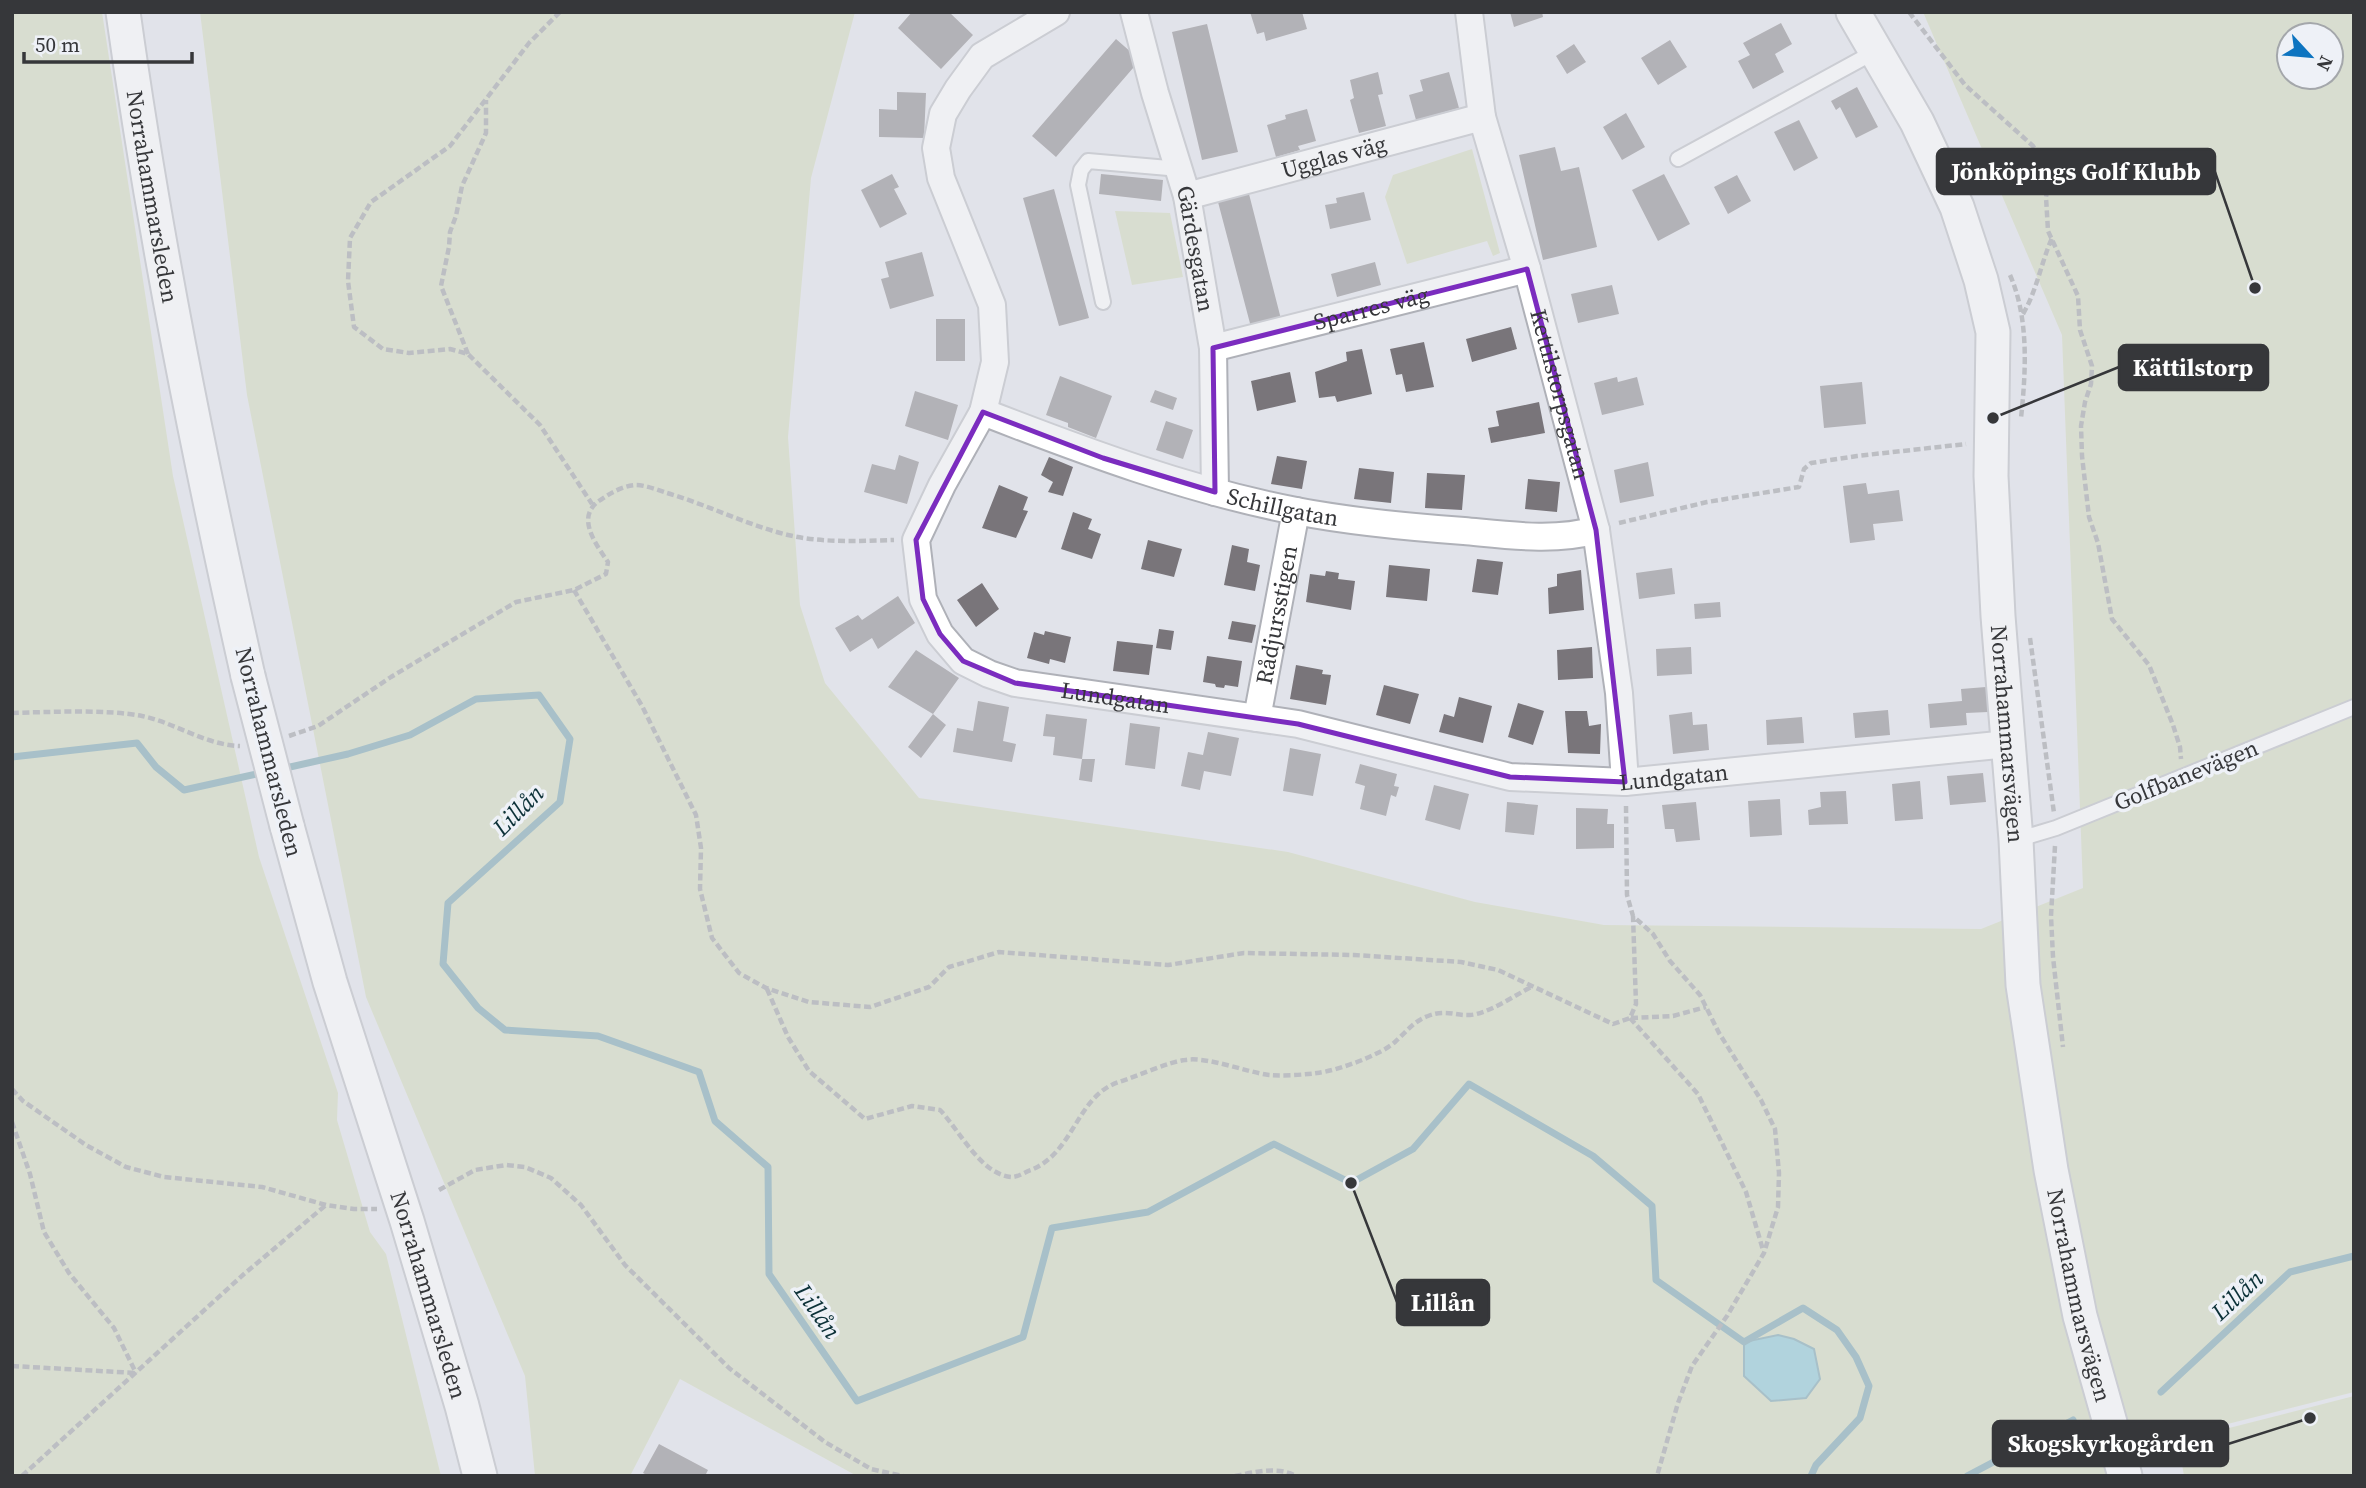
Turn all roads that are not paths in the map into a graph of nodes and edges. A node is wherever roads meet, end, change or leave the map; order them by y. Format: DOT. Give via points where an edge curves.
graph roads {
  1 [pos="123,12"];
  2 [pos="1055,12"];
  3 [pos="1134,12"];
  4 [pos="1469,12"];
  5 [pos="1853,12"];
  6 [pos="1876,51"];
  7 [pos="1482,117"];
  8 [pos="1678,159"];
  9 [pos="1180,169"];
  10 [pos="1187,196"];
  11 [pos="1527,269"];
  12 [pos="1103,302"];
  13 [pos="1213,348"];
  14 [pos="983,412"];
  15 [pos="1215,492"];
  16 [pos="1296,511"];
  17 [pos="1595,530"];
  18 [pos="2354,707"];
  19 [pos="1257,718"];
  20 [pos="2008,744"];
  21 [pos="1625,782"];
  22 [pos="2016,839"];
  23 [pos="480,1476"];
  24 [pos="2125,1476"];
  1 -- 23 [label="street, Norrahammarsleden, bridge" via="174,316 248,676 330,982 407,1221"];
  2 -- 14 [label="street" via="982,56 943,114 936,148 946,190 992,305 995,362"];
  3 -- 9 [label="street, Gärdesgatan"];
  4 -- 7 [label="street, Kettilstorpsgatan"];
  5 -- 6 [label="street, Norrahammarsvägen"];
  6 -- 8 [label="lane"];
  6 -- 20 [label="street, Norrahammarsvägen" via="1917,122 1957,207 1993,331 1991,476"];
  7 -- 10 [label="street, Ugglas väg"];
  7 -- 11 [label="street, Kettilstorpsgatan"];
  9 -- 10 [label="street, Gärdesgatan"];
  9 -- 12 [label="lane" via="1088,161 1081,170 1078,185"];
  10 -- 13 [label="street, Gärdesgatan"];
  11 -- 13 [label="street, Sparres väg"];
  11 -- 17 [label="street, Kettilstorpsgatan"];
  13 -- 15 [label="street, Gärdesgatan"];
  14 -- 15 [label="street, Schillgatan" via="1103,458"];
  14 -- 19 [label="street, Lundgatan" via="916,540 923,599 940,634 963,661 1015,683"];
  15 -- 16 [label="street, Schillgatan"];
  16 -- 17 [label="street, Schillgatan" via="1480,533 1573,537"];
  16 -- 19 [label="street, Rådjursstigen"];
  17 -- 21 [label="street, Kettilstorpsgatan" via="1619,693"];
  18 -- 22 [label="lane, Golfbanevägen" via="2056,828"];
  19 -- 21 [label="street, Lundgatan" via="1510,777"];
  20 -- 21 [label="street, Lundgatan"];
  20 -- 22 [label="street, Norrahammarsvägen"];
  22 -- 24 [label="street, Norrahammarsvägen" via="2023,985 2051,1170 2080,1316"];
}
